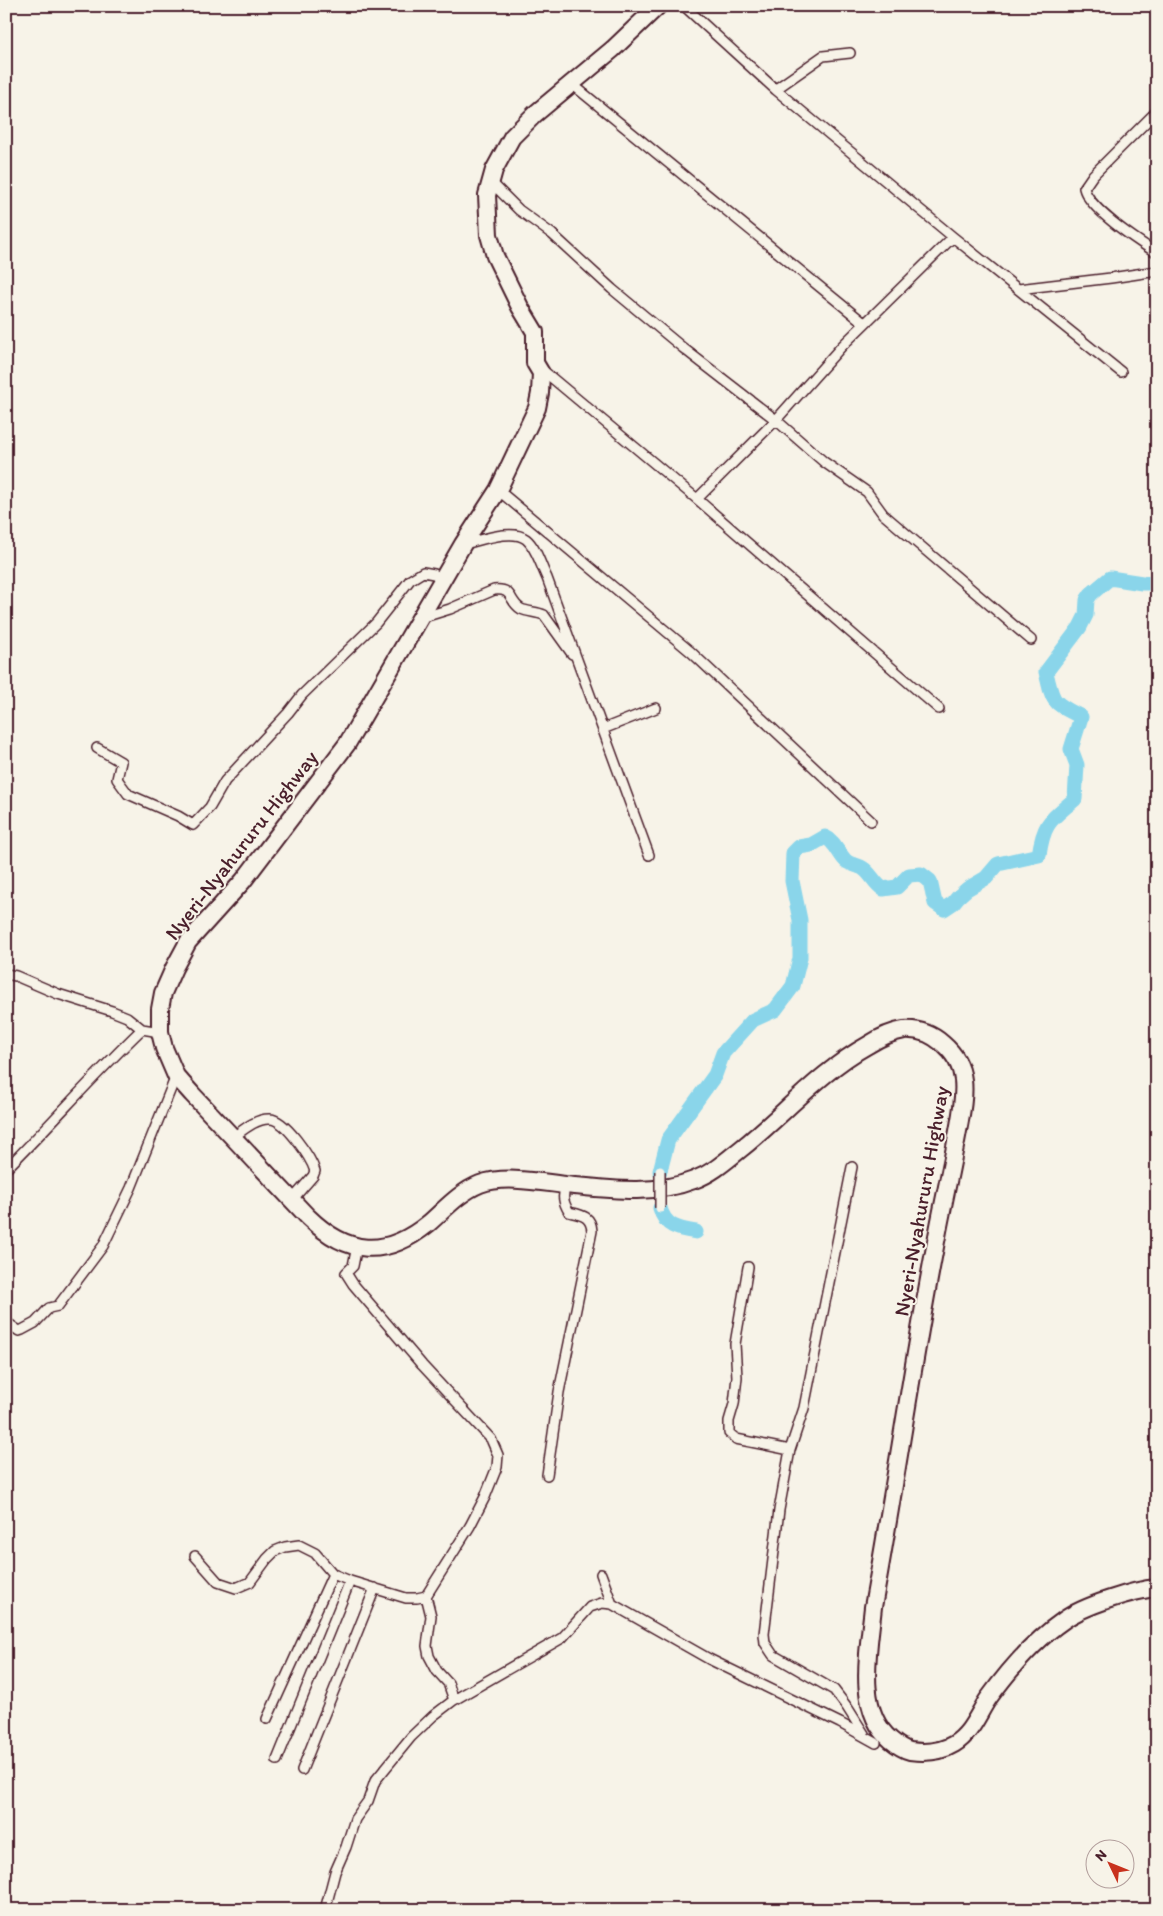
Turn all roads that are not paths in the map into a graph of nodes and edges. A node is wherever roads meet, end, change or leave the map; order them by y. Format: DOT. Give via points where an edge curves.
graph roads {
  1 [pos="658,6"];
  2 [pos="684,6"];
  3 [pos="850,52"];
  4 [pos="572,84"];
  5 [pos="776,89"];
  6 [pos="1157,110"];
  7 [pos="490,181"];
  8 [pos="954,237"];
  9 [pos="1157,253"];
  10 [pos="1157,271"];
  11 [pos="1018,289"];
  12 [pos="864,324"];
  13 [pos="534,363"];
  14 [pos="1121,372"];
  15 [pos="776,420"];
  16 [pos="498,490"];
  17 [pos="697,500"];
  18 [pos="463,544"];
  19 [pos="443,580"];
  20 [pos="421,618"];
  21 [pos="1031,640"];
  22 [pos="580,667"];
  23 [pos="656,708"];
  24 [pos="939,709"];
  25 [pos="603,729"];
  26 [pos="97,748"];
  27 [pos="871,821"];
  28 [pos="649,855"];
  29 [pos="6,974"];
  30 [pos="142,1029"];
  31 [pos="160,1032"];
  32 [pos="176,1076"];
  33 [pos="232,1138"];
  34 [pos="852,1167"];
  35 [pos="6,1169"];
  36 [pos="660,1171"];
  37 [pos="566,1185"];
  38 [pos="292,1200"];
  39 [pos="660,1208"];
  40 [pos="357,1246"];
  41 [pos="748,1267"];
  42 [pos="6,1322"];
  43 [pos="790,1450"];
  44 [pos="547,1475"];
  45 [pos="196,1556"];
  46 [pos="333,1574"];
  47 [pos="601,1574"];
  48 [pos="350,1581"];
  49 [pos="375,1588"];
  50 [pos="1157,1588"];
  51 [pos="426,1596"];
  52 [pos="612,1604"];
  53 [pos="454,1700"];
  54 [pos="267,1719"];
  55 [pos="866,1736"];
  56 [pos="876,1743"];
  57 [pos="277,1760"];
  58 [pos="302,1770"];
  59 [pos="324,1910"];
  1 -- 4 [label="highway, Nyeri-Nyahururu Highway"];
  2 -- 5 [label="street"];
  3 -- 5 [label="street" via="823,56"];
  4 -- 7 [label="highway, Nyeri-Nyahururu Highway" via="512,138"];
  4 -- 12 [label="street"];
  5 -- 8 [label="street"];
  6 -- 9 [label="street" via="1084,188 1085,194 1105,215"];
  7 -- 13 [label="highway, Nyeri-Nyahururu Highway" via="487,196 489,235 495,256 535,332"];
  7 -- 15 [label="street" via="612,289"];
  8 -- 11 [label="street"];
  8 -- 12 [label="street"];
  10 -- 11 [label="street"];
  11 -- 14 [label="street"];
  12 -- 15 [label="street"];
  13 -- 16 [label="highway, Nyeri-Nyahururu Highway" via="541,373 537,408"];
  13 -- 17 [label="street"];
  15 -- 17 [label="street"];
  15 -- 21 [label="street" via="824,462 867,492 883,514"];
  16 -- 18 [label="highway, Nyeri-Nyahururu Highway"];
  16 -- 27 [label="street" via="691,652"];
  17 -- 24 [label="street"];
  18 -- 19 [label="highway, Nyeri-Nyahururu Highway"];
  18 -- 22 [label="street" via="512,534 526,539 546,578"];
  19 -- 20 [label="highway, Nyeri-Nyahururu Highway"];
  19 -- 26 [label="street" via="423,572 410,580 371,628 302,694 224,781 210,807 193,825 128,794 117,779 121,762"];
  20 -- 22 [label="street" via="502,589 523,610 544,615"];
  20 -- 31 [label="highway, Nyeri-Nyahururu Highway" via="347,744 243,881 188,942 163,993"];
  22 -- 25 [label="street"];
  23 -- 25 [label="street"];
  25 -- 28 [label="street"];
  29 -- 30 [label="street" via="112,1010"];
  30 -- 31 [label="street"];
  30 -- 35 [label="street"];
  31 -- 32 [label="highway, Nyeri-Nyahururu Highway"];
  32 -- 33 [label="highway, Nyeri-Nyahururu Highway"];
  32 -- 42 [label="street" via="131,1188 103,1246 58,1306 49,1308 35,1323 22,1330"];
  33 -- 38 [label="highway, Nyeri-Nyahururu Highway"];
  33 -- 38 [label="street" via="248,1126 269,1118 278,1120 286,1128 315,1171"];
  34 -- 43 [label="street" via="804,1408"];
  36 -- 39 [label="street, bridge"];
  37 -- 40 [label="highway, Nyeri-Nyahururu Highway" via="514,1180 484,1182 462,1194 421,1229 402,1240 385,1247"];
  37 -- 44 [label="street" via="562,1196 565,1205 569,1212 585,1216 592,1231 559,1392"];
  37 -- 50 [label="highway, Nyeri-Nyahururu Highway" via="656,1189 695,1180 718,1168 848,1056 901,1030 932,1036 958,1061 963,1078 963,1096 874,1607 868,1683 875,1720 885,1735 904,1749 932,1752 954,1744 1026,1653 1066,1618 1108,1601"];
  38 -- 40 [label="highway, Nyeri-Nyahururu Highway" via="320,1228 340,1242"];
  40 -- 51 [label="street" via="353,1266 346,1273 353,1284 491,1439 498,1455 498,1467 485,1497"];
  41 -- 43 [label="street" via="734,1351 738,1370 729,1433 736,1439"];
  43 -- 55 [label="street" via="779,1510 765,1643 773,1655 834,1690"];
  45 -- 46 [label="street" via="218,1582 236,1588 250,1582 275,1552 292,1546 299,1545 314,1553"];
  46 -- 48 [label="street"];
  46 -- 54 [label="street"];
  47 -- 52 [label="street"];
  48 -- 49 [label="street"];
  48 -- 57 [label="street"];
  49 -- 51 [label="street" via="411,1598"];
  49 -- 58 [label="street"];
  51 -- 53 [label="street" via="431,1616 429,1656 448,1683"];
  52 -- 53 [label="street" via="590,1607 562,1638"];
  52 -- 55 [label="street" via="709,1660"];
  53 -- 59 [label="street" via="411,1737 375,1780 334,1872"];
  55 -- 56 [label="street"];
}
